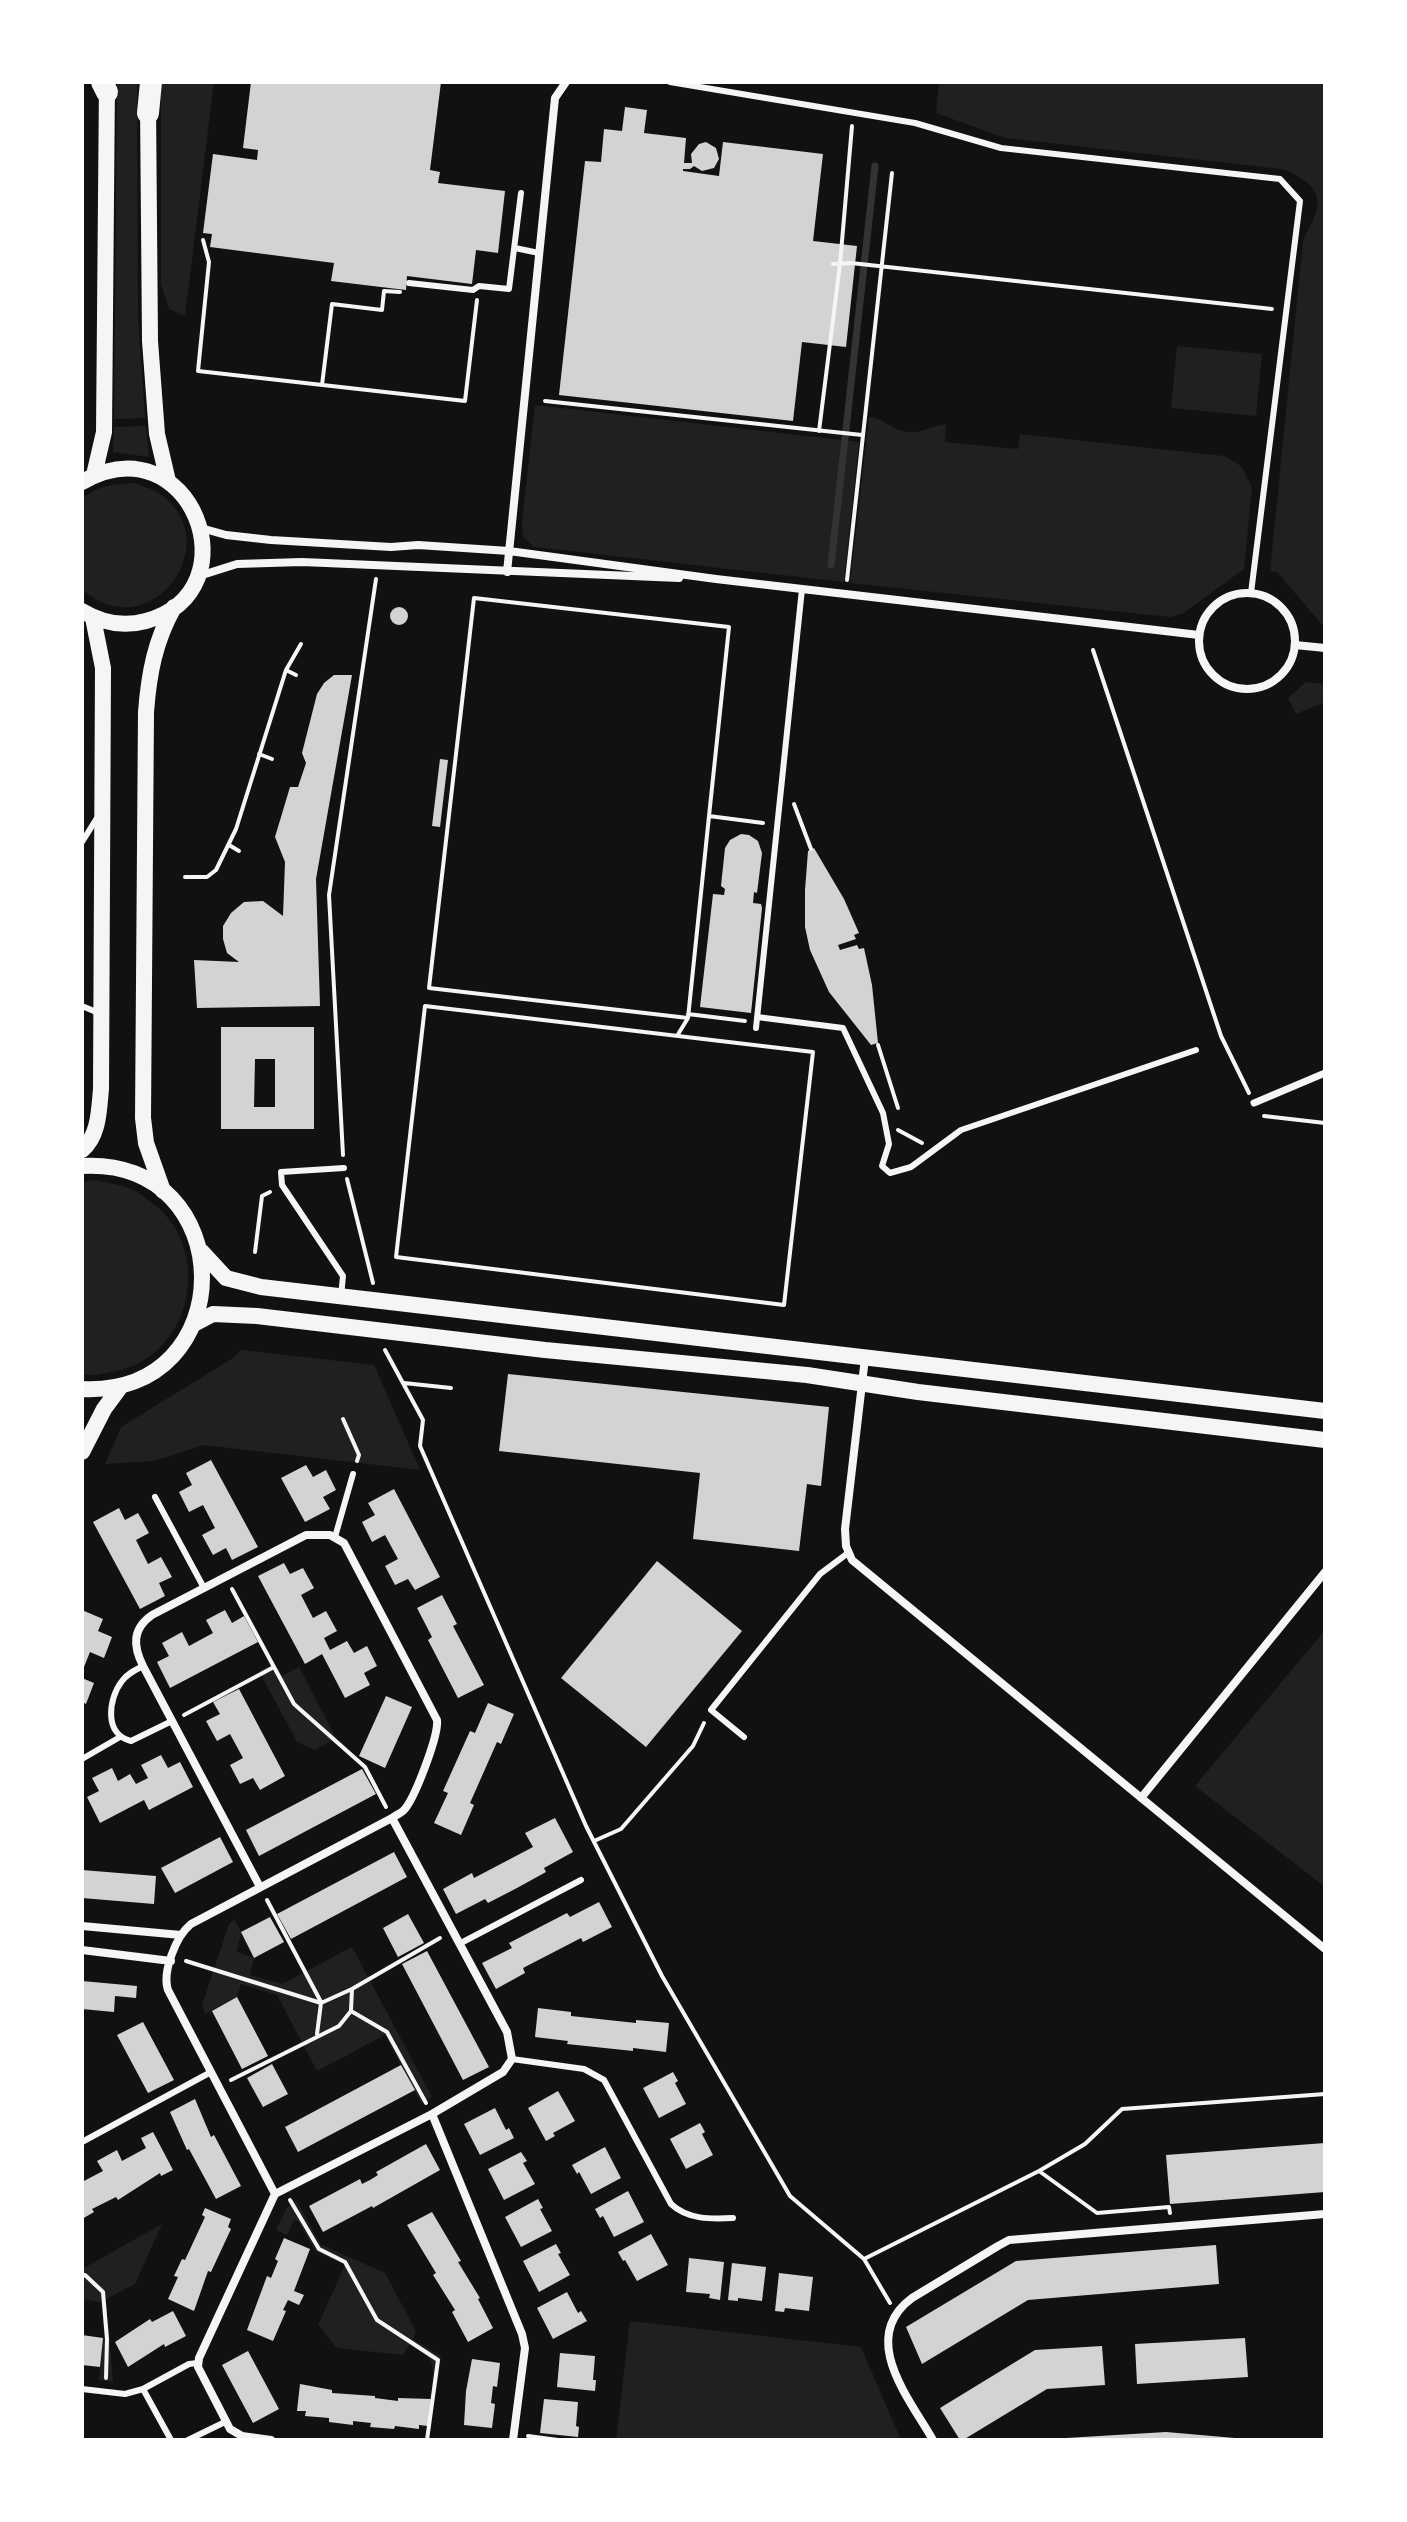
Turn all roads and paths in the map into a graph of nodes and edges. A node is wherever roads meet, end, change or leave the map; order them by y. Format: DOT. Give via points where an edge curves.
graph roads {
  1 [pos="148,82"];
  2 [pos="566,82"];
  3 [pos="670,82"];
  4 [pos="105,85"];
  5 [pos="853,112"];
  6 [pos="148,113"];
  7 [pos="892,173"];
  8 [pos="521,193"];
  9 [pos="203,240"];
  10 [pos="515,248"];
  11 [pos="539,253"];
  12 [pos="836,264"];
  13 [pos="880,267"];
  14 [pos="409,283"];
  15 [pos="479,286"];
  16 [pos="1286,311"];
  17 [pos="322,385"];
  18 [pos="545,401"];
  19 [pos="819,431"];
  20 [pos="860,434"];
  21 [pos="88,478"];
  22 [pos="168,481"];
  23 [pos="201,528"];
  24 [pos="509,551"];
  25 [pos="507,572"];
  26 [pos="197,577"];
  27 [pos="377,577"];
  28 [pos="716,579"];
  29 [pos="802,589"];
  30 [pos="1251,593"];
  31 [pos="845,594"];
  32 [pos="174,607"];
  33 [pos="88,614"];
  34 [pos="1199,635"];
  35 [pos="301,644"];
  36 [pos="1295,645"];
  37 [pos="1325,648"];
  38 [pos="1093,650"];
  39 [pos="286,670"];
  40 [pos="296,675"];
  41 [pos="259,754"];
  42 [pos="272,759"];
  43 [pos="783,775"];
  44 [pos="103,808"];
  45 [pos="709,816"];
  46 [pos="777,825"];
  47 [pos="82,842"];
  48 [pos="229,845"];
  49 [pos="811,849"];
  50 [pos="239,851"];
  51 [pos="185,877"];
  52 [pos="82,1006"];
  53 [pos="101,1014"];
  54 [pos="688,1016"];
  55 [pos="757,1022"];
  56 [pos="677,1036"];
  57 [pos="1221,1036"];
  58 [pos="1196,1050"];
  59 [pos="1325,1073"];
  60 [pos="1254,1103"];
  61 [pos="896,1128"];
  62 [pos="933,1148"];
  63 [pos="82,1150"];
  64 [pos="82,1166"];
  65 [pos="344,1168"];
  66 [pos="282,1185"];
  67 [pos="163,1191"];
  68 [pos="201,1251"];
  69 [pos="255,1252"];
  70 [pos="374,1283"];
  71 [pos="341,1296"];
  72 [pos="194,1324"];
  73 [pos="384,1348"];
  74 [pos="865,1358"];
  75 [pos="404,1383"];
  76 [pos="861,1385"];
  77 [pos="121,1386"];
  78 [pos="451,1388"];
  79 [pos="82,1389"];
  80 [pos="1325,1411"];
  81 [pos="343,1419"];
  82 [pos="1325,1440"];
  83 [pos="82,1452"];
  84 [pos="353,1474"];
  85 [pos="155,1497"];
  86 [pos="335,1537"];
  87 [pos="848,1553"];
  88 [pos="1325,1572"];
  89 [pos="225,1577"];
  90 [pos="204,1588"];
  91 [pos="143,1666"];
  92 [pos="274,1667"];
  93 [pos="711,1710"];
  94 [pos="172,1721"];
  95 [pos="120,1737"];
  96 [pos="744,1737"];
  97 [pos="82,1759"];
  98 [pos="1141,1798"];
  99 [pos="392,1818"];
  100 [pos="594,1841"];
  101 [pos="581,1880"];
  102 [pos="260,1887"];
  103 [pos="82,1926"];
  104 [pos="453,1931"];
  105 [pos="181,1935"];
  106 [pos="459,1944"];
  107 [pos="1325,1949"];
  108 [pos="82,1950"];
  109 [pos="172,1959"];
  110 [pos="352,1989"];
  111 [pos="321,2003"];
  112 [pos="351,2011"];
  113 [pos="317,2036"];
  114 [pos="512,2059"];
  115 [pos="211,2072"];
  116 [pos="218,2086"];
  117 [pos="1325,2094"];
  118 [pos="432,2114"];
  119 [pos="82,2142"];
  120 [pos="1039,2171"];
  121 [pos="280,2192"];
  122 [pos="1325,2214"];
  123 [pos="733,2218"];
  124 [pos="1171,2227"];
  125 [pos="864,2259"];
  126 [pos="83,2274"];
  127 [pos="896,2313"];
  128 [pos="198,2363"];
  129 [pos="82,2389"];
  130 [pos="143,2389"];
  131 [pos="105,2392"];
  132 [pos="225,2422"];
  133 [pos="514,2437"];
  134 [pos="171,2440"];
  135 [pos="188,2440"];
  136 [pos="271,2440"];
  137 [pos="427,2440"];
  138 [pos="558,2440"];
  139 [pos="933,2440"];
  1 -- 6 [label="highway"];
  2 -- 11 [label="street" via="555,98"];
  3 -- 5 [label="lane"];
  4 -- 21 [label="main road" via="104,432"];
  5 -- 12 [label="path"];
  5 -- 16 [label="lane" via="1001,148 1280,179 1300,201"];
  6 -- 22 [label="main road" via="150,341 157,434"];
  7 -- 13 [label="path"];
  8 -- 10 [label="lane"];
  9 -- 17 [label="path" via="209,262 198,371"];
  10 -- 11 [label="lane"];
  10 -- 15 [label="lane" via="509,289"];
  11 -- 24 [label="street"];
  12 -- 13 [label="path"];
  12 -- 19 [label="path"];
  13 -- 16 [label="path"];
  13 -- 20 [label="path"];
  14 -- 15 [label="lane" via="473,290"];
  14 -- 17 [label="path" via="409,293 384,291 382,310 332,304"];
  15 -- 17 [label="path" via="465,401"];
  16 -- 30 [label="lane"];
  18 -- 19 [label="path"];
  19 -- 20 [label="path"];
  20 -- 31 [label="path"];
  21 -- 22 [label="main road" via="114,469 136,469"];
  22 -- 23 [label="main road" via="189,501"];
  23 -- 24 [label="street" via="271,540"];
  23 -- 26 [label="main road" via="203,553"];
  24 -- 25 [label="street"];
  24 -- 28 [label="street"];
  25 -- 26 [label="street" via="262,562"];
  25 -- 28 [label="street"];
  26 -- 32 [label="main road"];
  27 -- 65 [label="path" via="329,895"];
  28 -- 29 [label="street"];
  29 -- 31 [label="street"];
  29 -- 43 [label="lane"];
  30 -- 34 [label="street" via="1222,600 1203,621"];
  30 -- 36 [label="street" via="1265,596 1288,615"];
  31 -- 34 [label="street"];
  32 -- 33 [label="main road" via="141,623 117,624"];
  32 -- 67 [label="main road" via="152,657 146,712 143,1118"];
  33 -- 44 [label="main road" via="103,668"];
  34 -- 36 [label="street" via="1206,667 1231,687 1247,690 1282,675"];
  35 -- 39 [label="path"];
  36 -- 37 [label="street"];
  38 -- 57 [label="path"];
  39 -- 40 [label="path"];
  39 -- 41 [label="path"];
  41 -- 42 [label="path"];
  41 -- 48 [label="path"];
  43 -- 46 [label="lane"];
  43 -- 49 [label="path"];
  44 -- 47 [label="lane"];
  44 -- 53 [label="main road"];
  45 -- 46 [label="path"];
  45 -- 54 [label="path"];
  45 -- 54 [label="path" via="729,627 474,598 429,988"];
  46 -- 55 [label="lane"];
  48 -- 50 [label="path"];
  48 -- 51 [label="path" via="207,877"];
  52 -- 53 [label="lane"];
  53 -- 63 [label="main road" via="98,1121"];
  54 -- 55 [label="path"];
  54 -- 56 [label="path"];
  55 -- 62 [label="lane" via="843,1028 883,1113 889,1144 882,1166 890,1173 911,1167"];
  56 -- 56 [label="path" via="813,1052 784,1305 396,1257 425,1006"];
  58 -- 62 [label="lane" via="961,1130"];
  59 -- 60 [label="street"];
  61 -- 62 [label="path"];
  64 -- 67 [label="main road" via="123,1170"];
  65 -- 66 [label="lane" via="281,1172"];
  65 -- 70 [label="path"];
  66 -- 69 [label="path" via="262,1196"];
  66 -- 71 [label="lane" via="343,1276"];
  67 -- 68 [label="main road" via="184,1214"];
  68 -- 71 [label="main road" via="235,1283"];
  68 -- 72 [label="main road" via="204,1284"];
  71 -- 74 [label="main road"];
  72 -- 76 [label="main road" via="213,1314 257,1316"];
  72 -- 77 [label="main road" via="170,1358"];
  73 -- 75 [label="path"];
  74 -- 76 [label="street"];
  74 -- 80 [label="main road"];
  75 -- 78 [label="path"];
  75 -- 100 [label="path" via="423,1420 420,1446"];
  76 -- 82 [label="main road"];
  76 -- 87 [label="street" via="845,1529"];
  77 -- 79 [label="main road"];
  77 -- 83 [label="main road"];
  81 -- 84 [label="path" via="359,1455"];
  84 -- 86 [label="lane"];
  85 -- 90 [label="lane"];
  86 -- 89 [label="street" via="306,1535"];
  86 -- 99 [label="street" via="344,1543 437,1720 413,1794 404,1811"];
  87 -- 93 [label="lane" via="820,1574"];
  87 -- 98 [label="street" via="856,1565"];
  88 -- 98 [label="street"];
  89 -- 90 [label="street"];
  89 -- 92 [label="path"];
  90 -- 91 [label="street" via="141,1624 136,1647"];
  91 -- 94 [label="street"];
  91 -- 95 [label="lane" via="124,1679 113,1699 111,1717"];
  92 -- 94 [label="path"];
  92 -- 99 [label="path" via="294,1704 365,1767"];
  93 -- 96 [label="lane"];
  93 -- 100 [label="path" via="693,1746 621,1829"];
  94 -- 95 [label="lane" via="135,1741"];
  94 -- 102 [label="street"];
  95 -- 97 [label="lane"];
  98 -- 107 [label="street"];
  99 -- 102 [label="street"];
  99 -- 104 [label="street"];
  100 -- 125 [label="path" via="662,1976 790,2196"];
  101 -- 106 [label="lane"];
  102 -- 105 [label="street" via="191,1924"];
  102 -- 111 [label="path"];
  103 -- 105 [label="street"];
  104 -- 106 [label="street"];
  104 -- 110 [label="path"];
  105 -- 109 [label="street"];
  106 -- 114 [label="street" via="507,2032"];
  108 -- 109 [label="street"];
  109 -- 111 [label="path"];
  109 -- 115 [label="street" via="167,1987"];
  110 -- 111 [label="path"];
  110 -- 112 [label="path"];
  111 -- 113 [label="path"];
  112 -- 113 [label="path" via="339,2026"];
  112 -- 118 [label="path" via="387,2032"];
  113 -- 116 [label="path"];
  114 -- 118 [label="street" via="503,2072"];
  114 -- 123 [label="lane" via="584,2069 604,2080 671,2204 693,2216"];
  115 -- 116 [label="street"];
  115 -- 119 [label="lane"];
  116 -- 121 [label="street"];
  117 -- 120 [label="path" via="1122,2109 1085,2144"];
  118 -- 121 [label="street"];
  118 -- 133 [label="street" via="522,2334 525,2348"];
  120 -- 124 [label="path" via="1097,2213 1169,2207"];
  120 -- 125 [label="path"];
  121 -- 128 [label="street"];
  121 -- 137 [label="path" via="319,2249 345,2262 377,2320 438,2360"];
  122 -- 124 [label="street"];
  124 -- 139 [label="street" via="1009,2240 903,2305 891,2326 889,2360"];
  125 -- 127 [label="path"];
  126 -- 131 [label="path" via="103,2292"];
  128 -- 130 [label="lane"];
  128 -- 132 [label="street"];
  129 -- 131 [label="lane"];
  130 -- 131 [label="lane"];
  130 -- 134 [label="lane"];
  132 -- 135 [label="lane"];
  132 -- 136 [label="street" via="235,2433"];
  133 -- 138 [label="path"];
}
